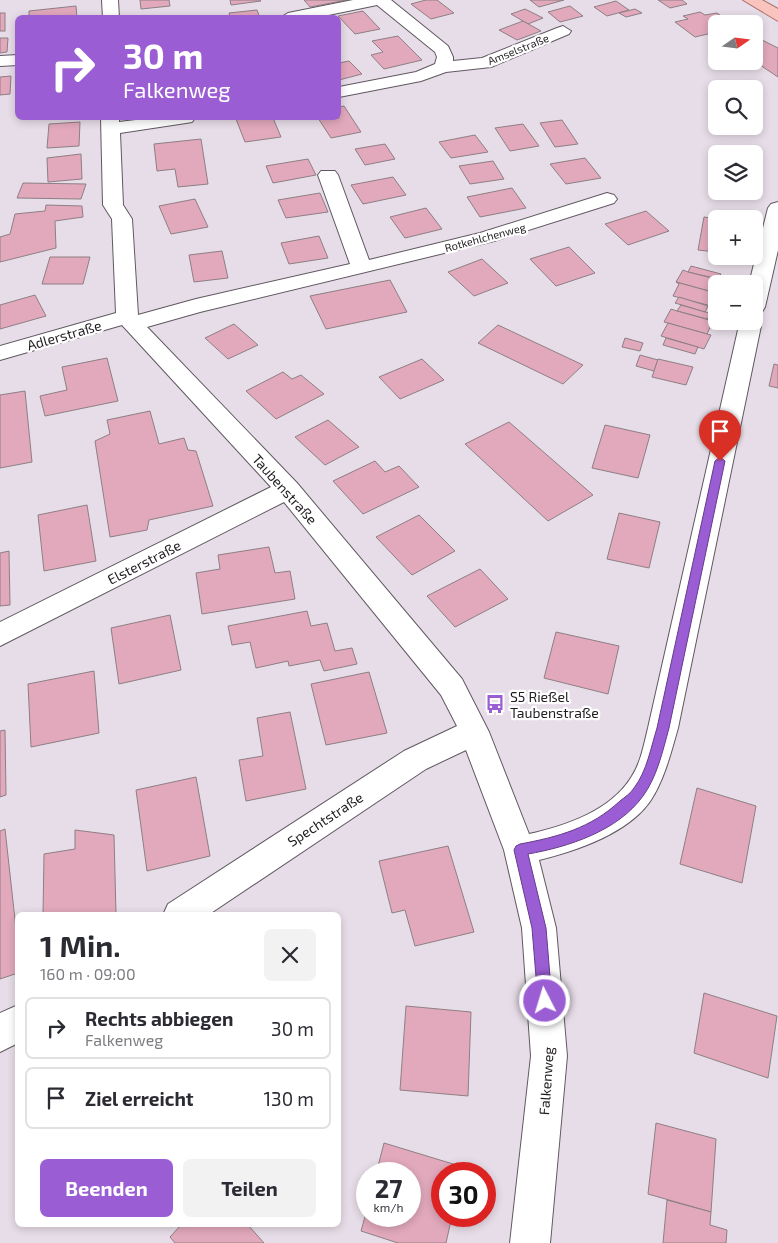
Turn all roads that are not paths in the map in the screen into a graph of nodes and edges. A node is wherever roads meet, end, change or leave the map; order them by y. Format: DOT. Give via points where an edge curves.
graph roads {
  1 [pos="110,0"];
  2 [pos="376,0"];
  3 [pos="381,0"];
  4 [pos="751,0"];
  5 [pos="111,15"];
  6 [pos="303,15"];
  7 [pos="778,16"];
  8 [pos="563,31"];
  9 [pos="15,60"];
  10 [pos="0,61"];
  11 [pos="443,67"];
  12 [pos="341,92"];
  13 [pos="156,120"];
  14 [pos="110,123"];
  15 [pos="328,175"];
  16 [pos="607,200"];
  17 [pos="778,208"];
  18 [pos="362,268"];
  19 [pos="762,275"];
  20 [pos="130,321"];
  21 [pos="749,330"];
  22 [pos="0,353"];
  23 [pos="288,489"];
  24 [pos="0,635"];
  25 [pos="474,732"];
  26 [pos="520,850"];
  27 [pos="185,912"];
  28 [pos="15,1024"];
  29 [pos="0,1034"];
  30 [pos="530,1243"];
  1 -- 5 [label="street"];
  2 -- 6 [label="street"];
  3 -- 11 [label="street" via="442,50 445,57"];
  4 -- 7 [label="main road"];
  8 -- 11 [label="street, Amselstraße" via="485,63"];
  9 -- 10 [label="street"];
  11 -- 12 [label="street, Amselstraße" via="421,76"];
  13 -- 14 [label="street"];
  14 -- 20 [label="street" via="114,205 122,219"];
  15 -- 18 [label="street"];
  16 -- 18 [label="street, Rotkehlchenweg" via="487,237"];
  17 -- 19 [label="street"];
  18 -- 20 [label="street, Rotkehlchenweg"];
  20 -- 22 [label="street, Adlerstraße"];
  20 -- 23 [label="street, Taubenstraße"];
  21 -- 26 [label="street" via="653,763 639,792 615,814 589,831 558,843"];
  23 -- 24 [label="street, Elsterstraße"];
  23 -- 25 [label="street, Taubenstraße" via="452,687"];
  25 -- 26 [label="street, Taubenstraße"];
  25 -- 27 [label="street, Spechtstraße" via="415,760"];
  26 -- 30 [label="street, Falkenweg" via="539,928 549,1056"];
  28 -- 29 [label="street"];
}
